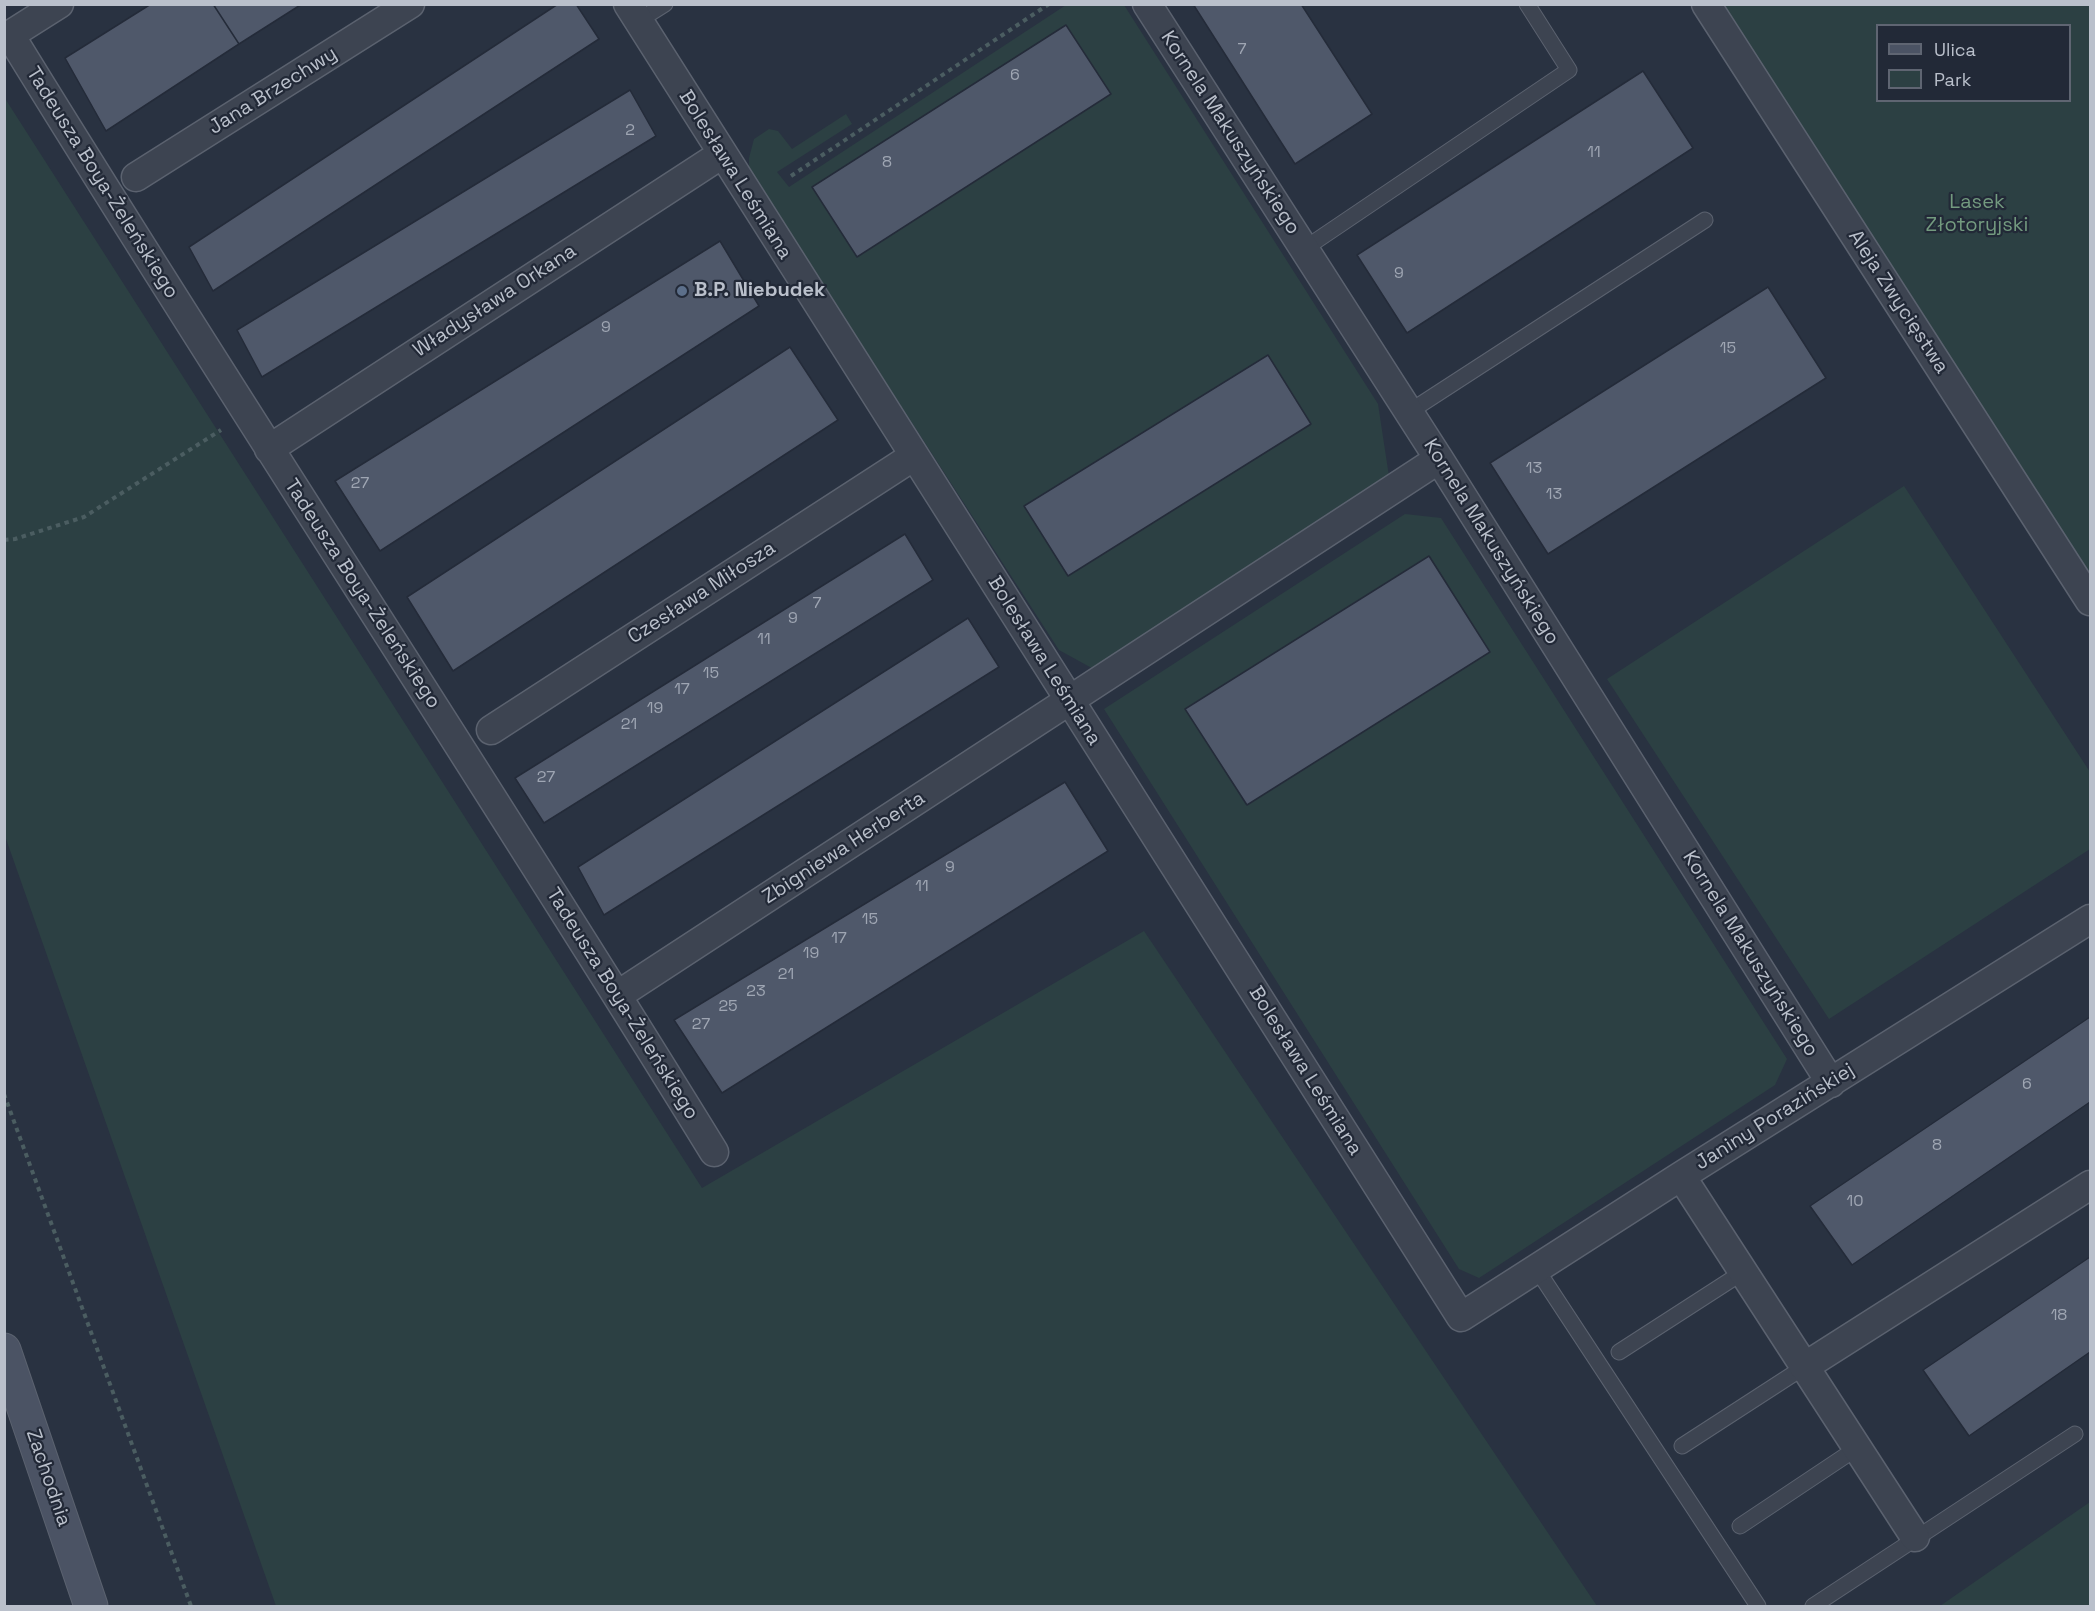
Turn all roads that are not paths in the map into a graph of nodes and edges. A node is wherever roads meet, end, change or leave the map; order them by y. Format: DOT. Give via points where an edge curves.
graph roads {
  1 [pos="59,4"];
  2 [pos="410,4"];
  3 [pos="665,4"];
  4 [pos="1147,4"];
  5 [pos="1527,4"];
  6 [pos="1706,4"];
  7 [pos="633,13"];
  8 [pos="7,31"];
  9 [pos="722,154"];
  10 [pos="122,186"];
  11 [pos="1705,220"];
  12 [pos="1304,249"];
  13 [pos="1410,412"];
  14 [pos="269,449"];
  15 [pos="914,456"];
  16 [pos="1439,459"];
  17 [pos="2091,600"];
  18 [pos="1070,701"];
  19 [pos="491,730"];
  20 [pos="2091,920"];
  21 [pos="618,995"];
  22 [pos="1831,1083"];
  23 [pos="714,1152"];
  24 [pos="1681,1176"];
  25 [pos="2091,1185"];
  26 [pos="1536,1268"];
  27 [pos="1743,1272"];
  28 [pos="1461,1317"];
  29 [pos="4,1350"];
  30 [pos="1619,1352"];
  31 [pos="1804,1367"];
  32 [pos="2074,1434"];
  33 [pos="1682,1446"];
  34 [pos="1857,1448"];
  35 [pos="1740,1526"];
  36 [pos="1915,1537"];
  37 [pos="91,1606"];
  38 [pos="1758,1606"];
  39 [pos="1813,1606"];
  1 -- 8 [label="street"];
  2 -- 10 [label="street, Jana Brzechwy"];
  3 -- 7 [label="lane"];
  4 -- 12 [label="street, Kornela Makuszyńskiego"];
  5 -- 12 [label="lane" via="1569,70"];
  6 -- 17 [label="street, Aleja Zwycięstwa"];
  7 -- 9 [label="street, Bolesława Leśmiana"];
  8 -- 10 [label="street, Tadeusza Boya-Żeleńskiego"];
  9 -- 14 [label="street, Władysława Orkana"];
  9 -- 15 [label="street, Bolesława Leśmiana"];
  10 -- 14 [label="street, Tadeusza Boya-Żeleńskiego"];
  11 -- 13 [label="lane"];
  12 -- 13 [label="street, Kornela Makuszyńskiego"];
  13 -- 16 [label="street, Kornela Makuszyńskiego"];
  14 -- 21 [label="street, Tadeusza Boya-Żeleńskiego"];
  15 -- 18 [label="street, Bolesława Leśmiana"];
  15 -- 19 [label="street, Czesława Miłosza"];
  16 -- 18 [label="street, Zbigniewa Herberta"];
  16 -- 22 [label="street, Kornela Makuszyńskiego"];
  18 -- 21 [label="street, Zbigniewa Herberta"];
  18 -- 28 [label="street, Bolesława Leśmiana"];
  20 -- 22 [label="street, Janiny Porazińskiej"];
  21 -- 23 [label="street, Tadeusza Boya-Żeleńskiego"];
  22 -- 24 [label="street, Janiny Porazińskiej"];
  24 -- 26 [label="street, Janiny Porazińskiej"];
  24 -- 27 [label="street"];
  25 -- 31 [label="street"];
  26 -- 28 [label="street, Janiny Porazińskiej"];
  26 -- 38 [label="lane"];
  27 -- 30 [label="lane"];
  27 -- 31 [label="street"];
  29 -- 37 [label="main road, Zachodnia"];
  31 -- 33 [label="lane"];
  31 -- 34 [label="street"];
  32 -- 36 [label="lane"];
  34 -- 35 [label="lane"];
  34 -- 36 [label="street"];
  36 -- 39 [label="lane"];
}
